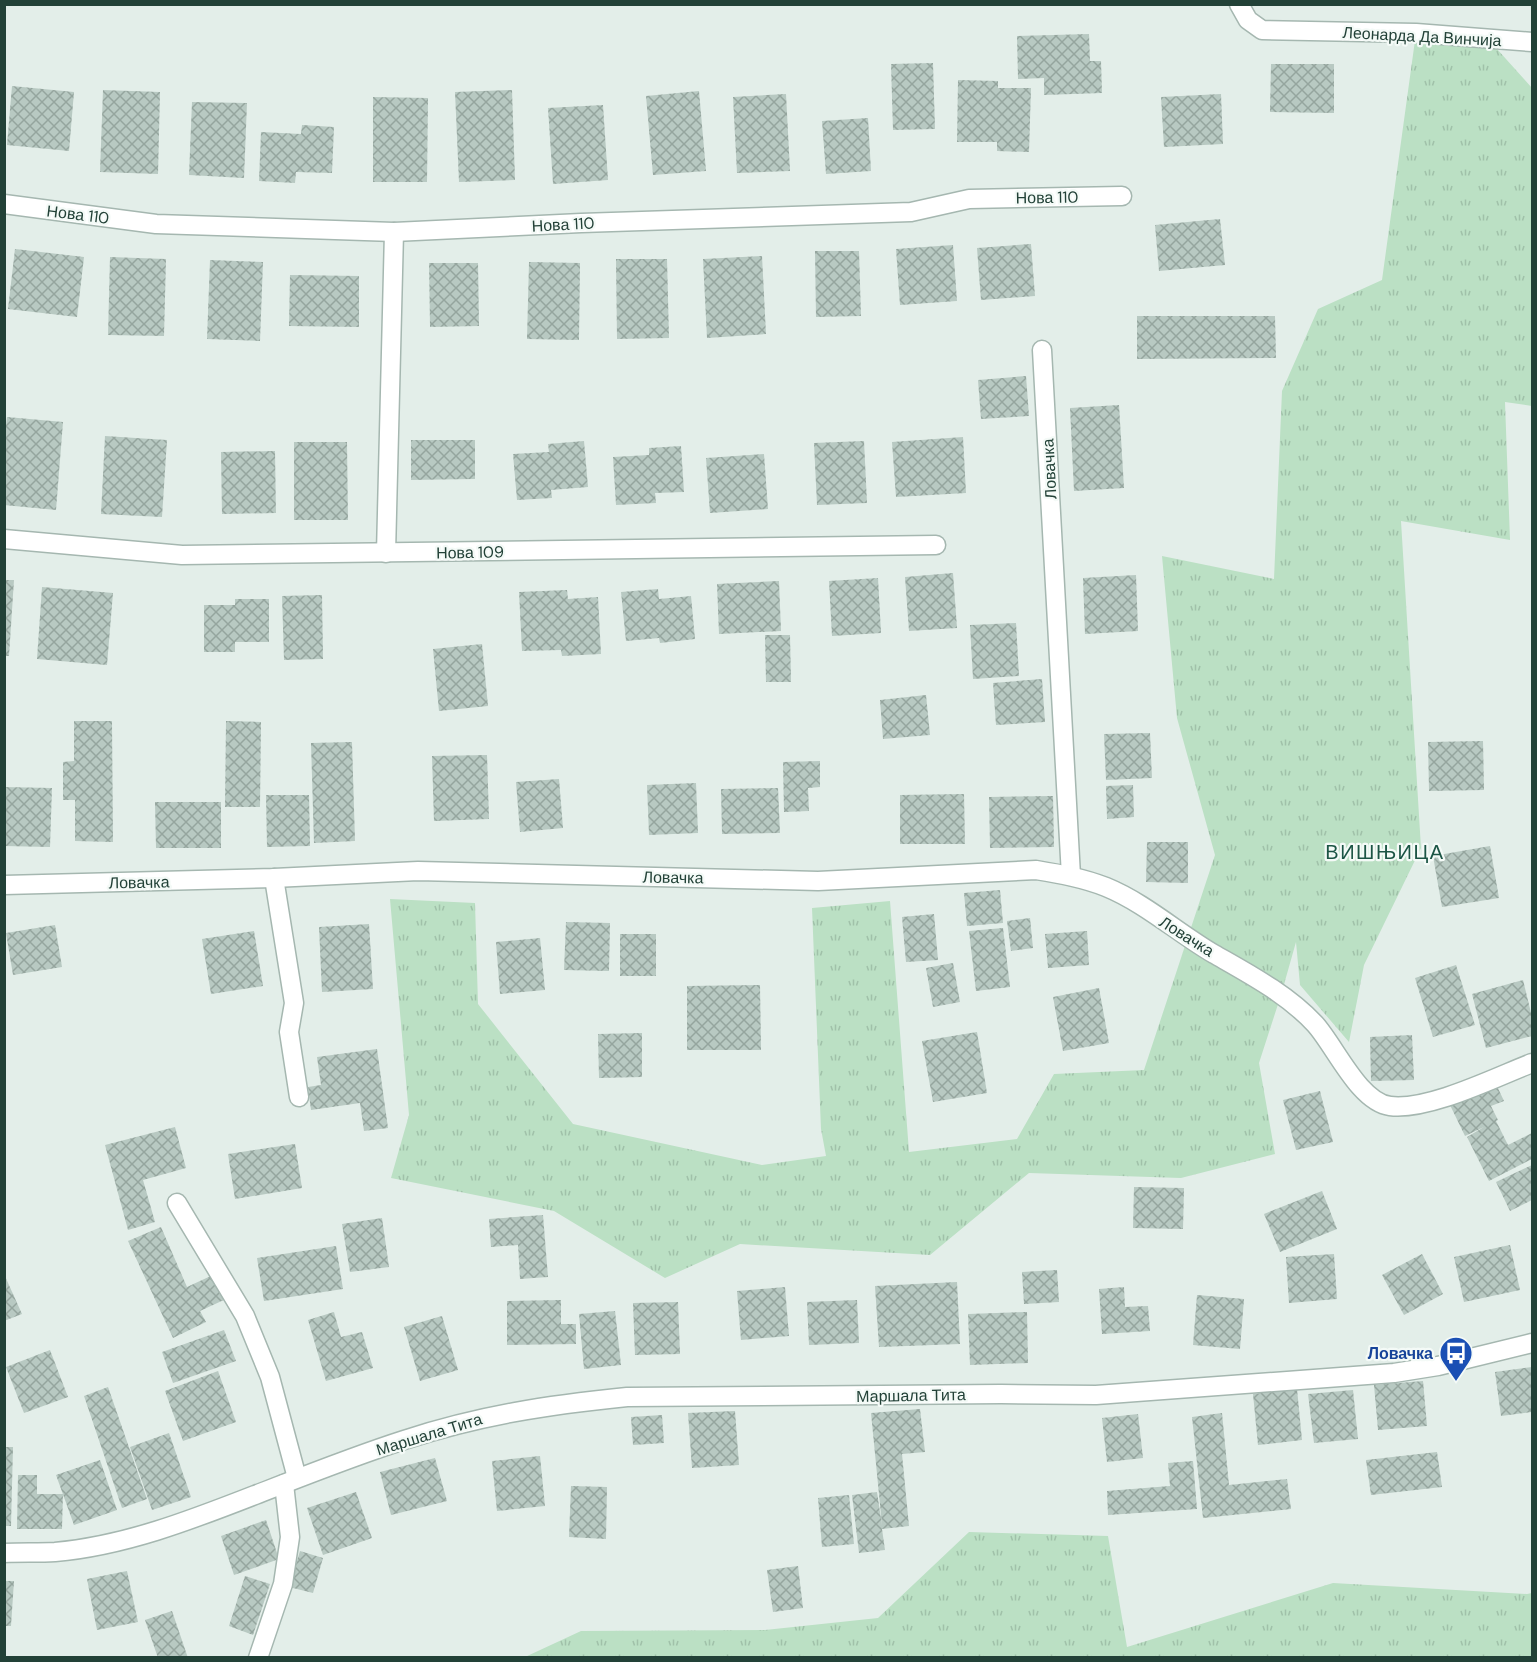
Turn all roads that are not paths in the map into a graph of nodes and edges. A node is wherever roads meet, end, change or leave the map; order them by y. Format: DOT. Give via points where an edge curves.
graph roads {
  1 [pos="1239,4"];
  2 [pos="1533,42"];
  3 [pos="1122,196"];
  4 [pos="4,204"];
  5 [pos="394,232"];
  6 [pos="1042,350"];
  7 [pos="4,539"];
  8 [pos="936,545"];
  9 [pos="386,553"];
  10 [pos="1071,876"];
  11 [pos="274,878"];
  12 [pos="4,885"];
  13 [pos="1533,1063"];
  14 [pos="299,1097"];
  15 [pos="177,1203"];
  16 [pos="1533,1343"];
  17 [pos="291,1481"];
  18 [pos="4,1553"];
  19 [pos="258,1658"];
  1 -- 2 [label="street, Леонарда Да Винчија" via="1248,20 1262,30 1416,33"];
  3 -- 5 [label="street, Нова 110" via="969,199 911,212"];
  4 -- 5 [label="street, Нова 110" via="156,224"];
  5 -- 9 [label="street"];
  6 -- 10 [label="street, Ловачка"];
  7 -- 9 [label="street, Нова 109" via="182,555"];
  8 -- 9 [label="street, Нова 109"];
  10 -- 11 [label="street, Ловачка" via="1036,870 818,881 418,871"];
  10 -- 13 [label="street, Ловачка" via="1108,888 1134,902 1274,990 1315,1024 1364,1091 1388,1106 1430,1103"];
  11 -- 12 [label="street, Ловачка"];
  11 -- 14 [label="street" via="294,1003 289,1032"];
  15 -- 17 [label="street" via="245,1316 270,1377"];
  16 -- 17 [label="street, Маршала Тита" via="1394,1373 1167,1391 1096,1395 627,1397 568,1403 459,1423"];
  17 -- 18 [label="street, Маршала Тита" via="185,1522 112,1542 55,1552"];
  17 -- 19 [label="street" via="290,1536 283,1584"];
}
